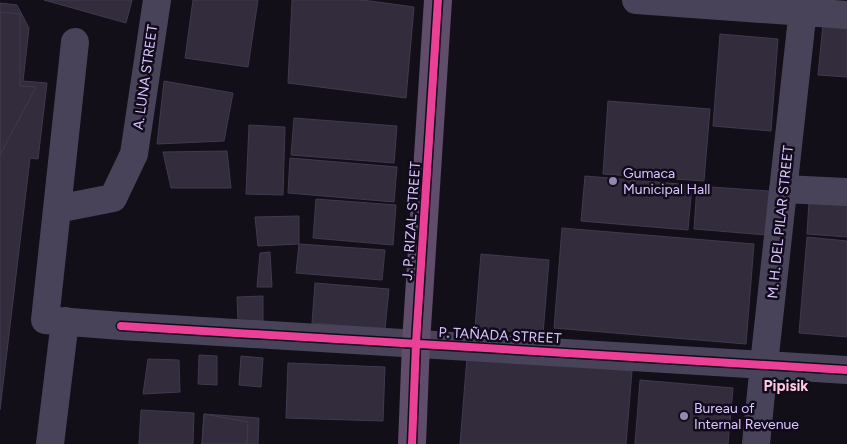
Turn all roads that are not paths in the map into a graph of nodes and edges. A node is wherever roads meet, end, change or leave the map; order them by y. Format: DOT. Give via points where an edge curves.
graph roads {
  1 [pos="157,0"];
  2 [pos="438,0"];
  3 [pos="636,0"];
  4 [pos="803,6"];
  5 [pos="847,15"];
  6 [pos="75,42"];
  7 [pos="783,189"];
  8 [pos="847,192"];
  9 [pos="57,209"];
  10 [pos="65,321"];
  11 [pos="416,343"];
  12 [pos="764,364"];
  13 [pos="847,370"];
  14 [pos="50,444"];
  15 [pos="412,444"];
  16 [pos="756,444"];
  1 -- 9 [label="street, A. LUNA STREET" via="134,154 113,198"];
  2 -- 11 [label="main road, J. P. RIZAL STREET"];
  3 -- 4 [label="street"];
  4 -- 5 [label="street"];
  4 -- 7 [label="street, M. H. DEL PILAR STREET"];
  6 -- 9 [label="street"];
  7 -- 8 [label="street"];
  7 -- 12 [label="street, M. H. DEL PILAR STREET"];
  9 -- 10 [label="street, P. TAÑADA STREET" via="46,320"];
  10 -- 11 [label="street, P. TAÑADA STREET"];
  10 -- 14 [label="street"];
  11 -- 12 [label="street, P. TAÑADA STREET"];
  11 -- 15 [label="main road, J. P. RIZAL STREET"];
  12 -- 13 [label="street, P. TAÑADA STREET"];
  12 -- 16 [label="street, M. H. DEL PILAR STREET"];
}
